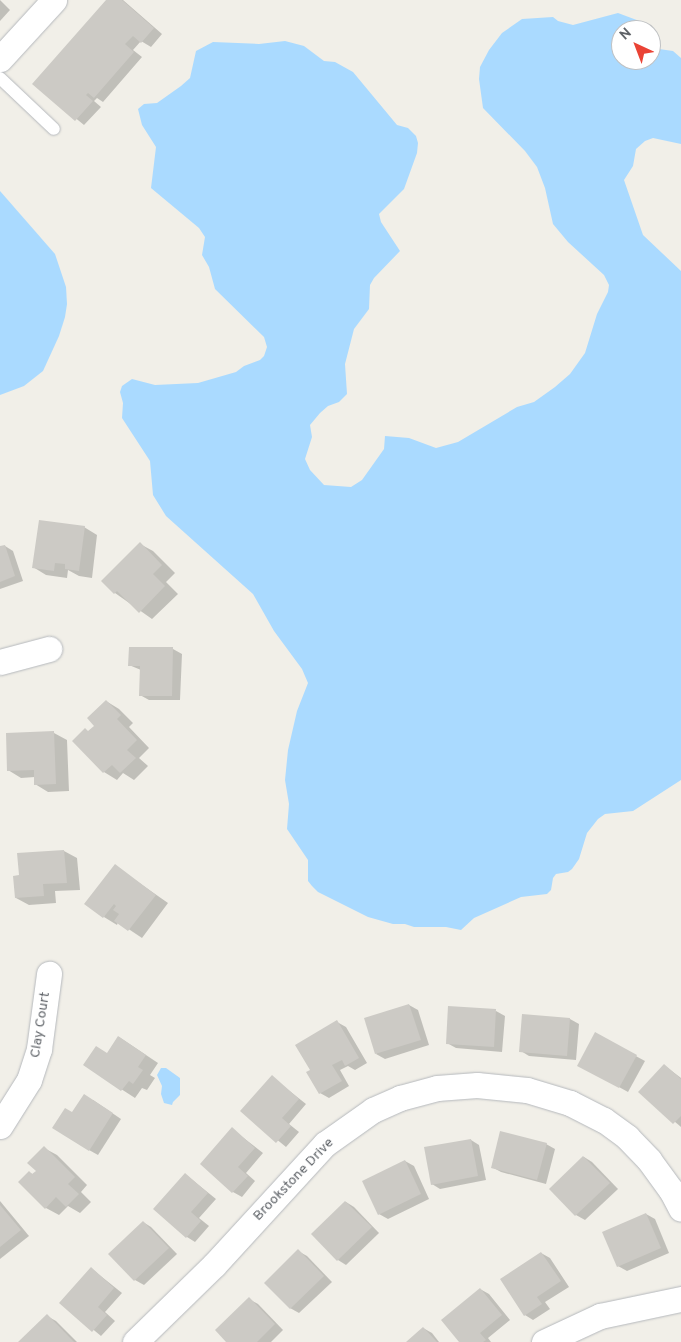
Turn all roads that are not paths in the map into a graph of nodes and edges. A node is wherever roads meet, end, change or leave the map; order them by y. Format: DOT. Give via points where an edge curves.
graph roads {
  1 [pos="52,1"];
  2 [pos="0,59"];
  3 [pos="0,78"];
  4 [pos="54,129"];
  5 [pos="49,649"];
  6 [pos="0,662"];
  7 [pos="49,974"];
  8 [pos="0,1126"];
  9 [pos="681,1209"];
  10 [pos="681,1299"];
  11 [pos="135,1342"];
  12 [pos="544,1342"];
  1 -- 2 [label="street"];
  3 -- 4 [label="lane"];
  5 -- 6 [label="street"];
  7 -- 8 [label="street, Clay Court" via="39,1049 30,1080"];
  9 -- 11 [label="street, Brookstone Drive" via="649,1160 626,1137 604,1120 570,1102 528,1090 477,1084 437,1088 400,1098 373,1110 325,1144 214,1265"];
  10 -- 12 [label="street" via="600,1316"];
}
